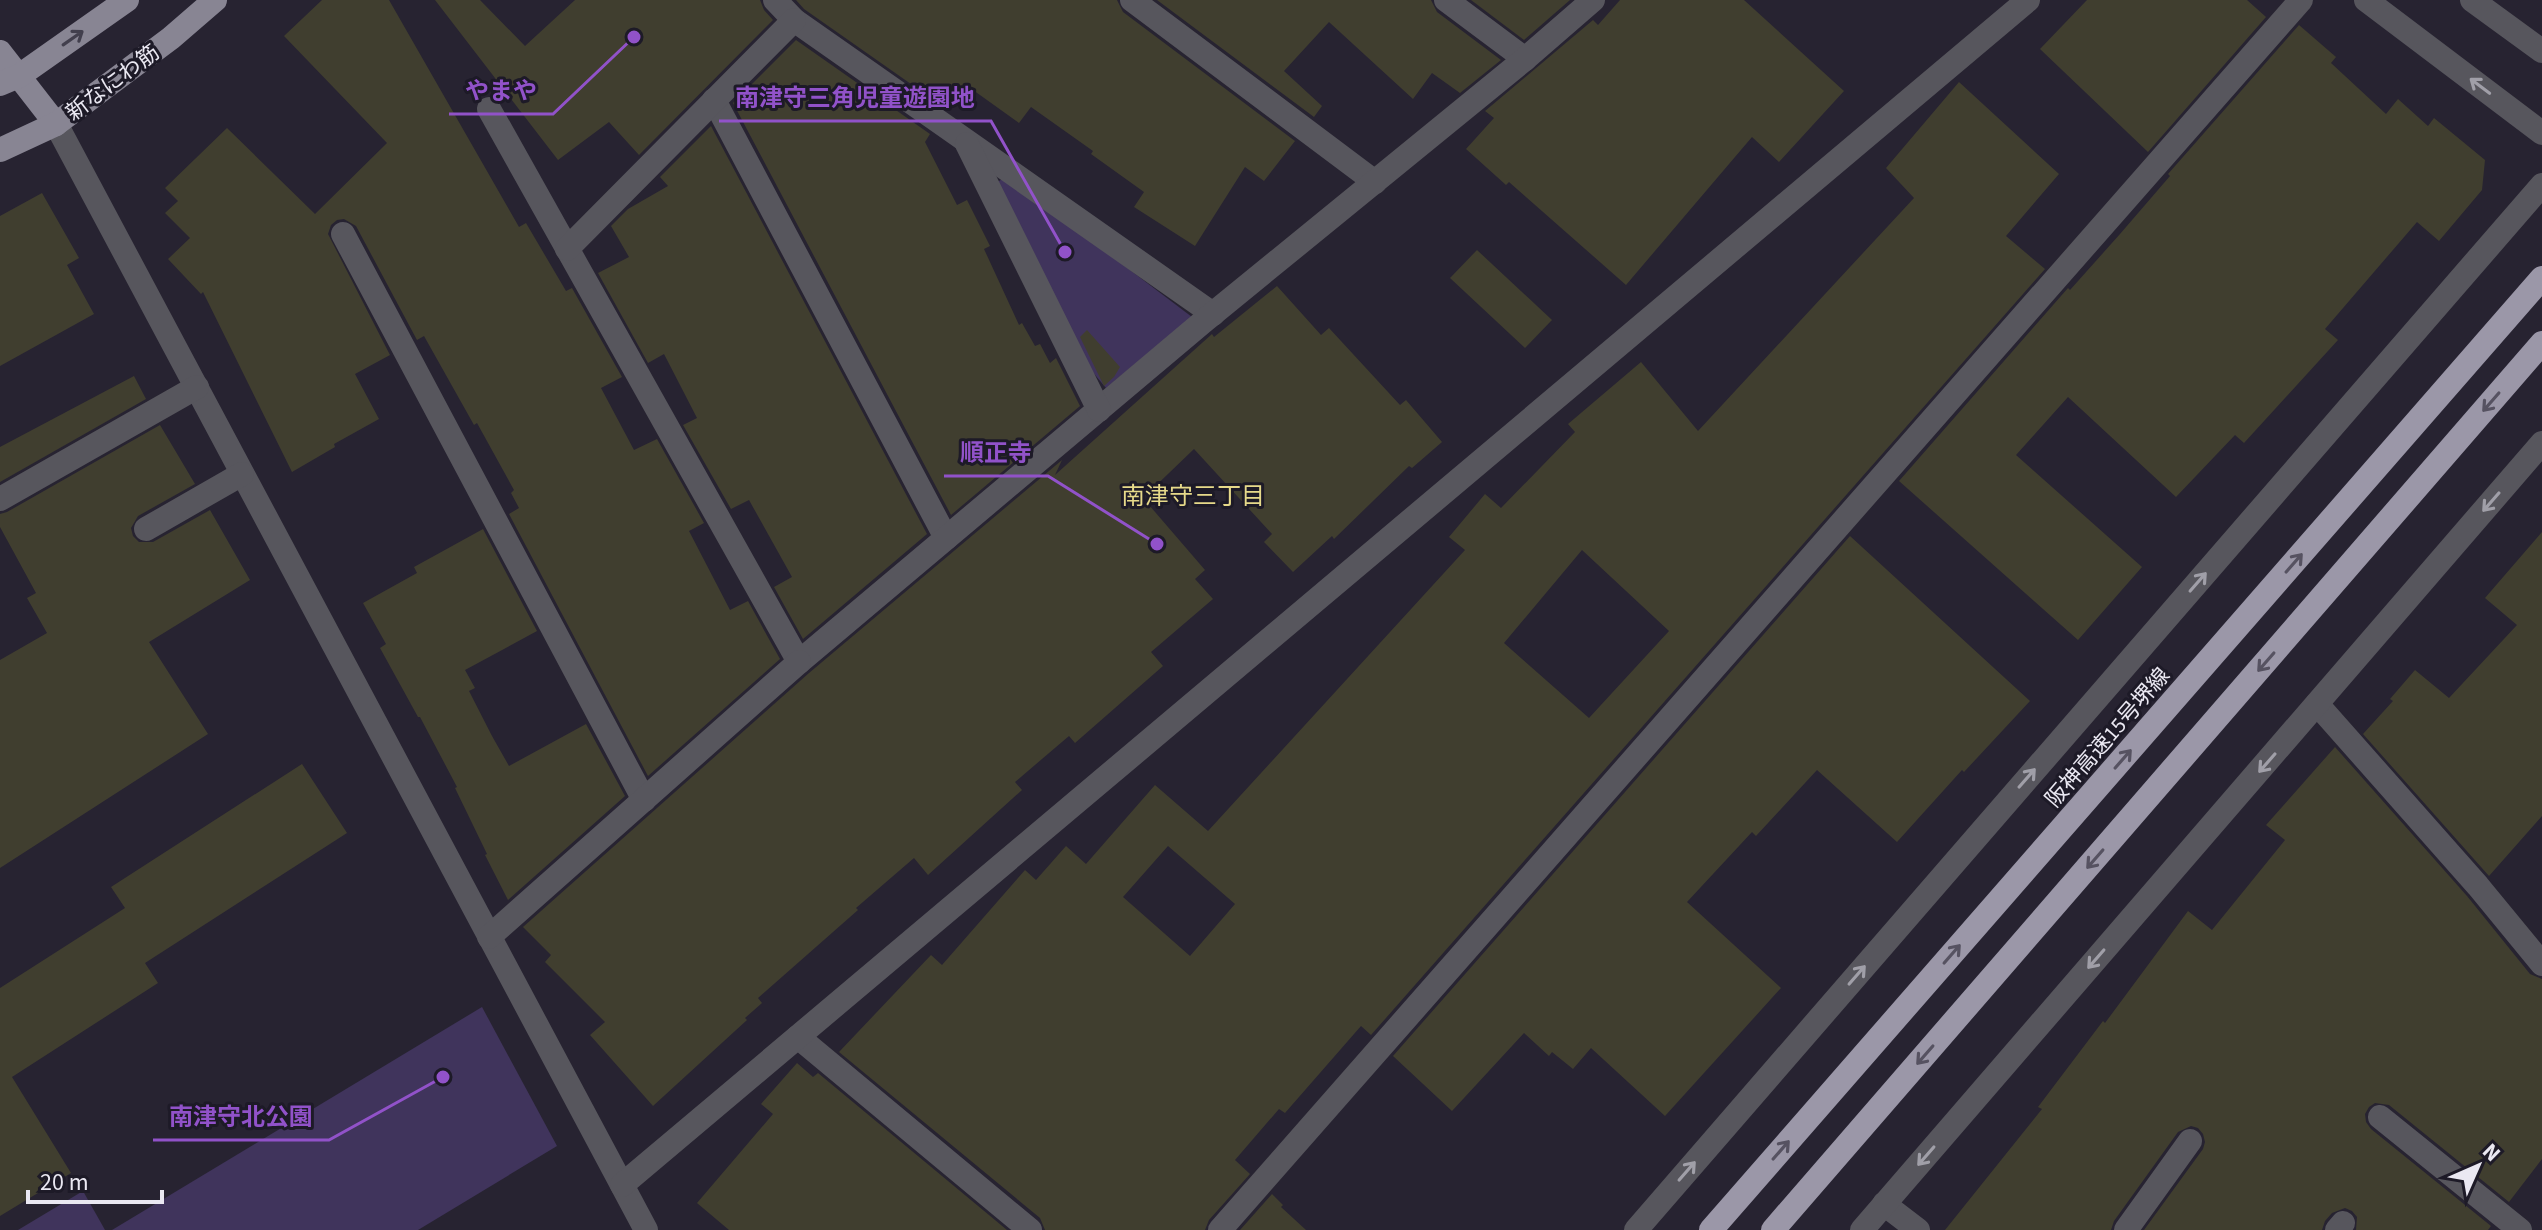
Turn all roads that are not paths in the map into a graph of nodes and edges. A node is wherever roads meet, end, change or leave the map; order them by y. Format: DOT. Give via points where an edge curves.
graph roads {
  1 [pos="127,0"];
  2 [pos="215,0"];
  3 [pos="775,0"];
  4 [pos="1132,0"];
  5 [pos="1446,0"];
  6 [pos="1593,0"];
  7 [pos="2028,0"];
  8 [pos="2301,0"];
  9 [pos="2366,0"];
  10 [pos="2472,0"];
  11 [pos="794,20"];
  12 [pos="2542,51"];
  13 [pos="0,52"];
  14 [pos="1525,59"];
  15 [pos="9,80"];
  16 [pos="714,100"];
  17 [pos="489,109"];
  18 [pos="56,124"];
  19 [pos="2542,133"];
  20 [pos="965,140"];
  21 [pos="0,150"];
  22 [pos="1375,182"];
  23 [pos="2542,185"];
  24 [pos="343,234"];
  25 [pos="567,249"];
  26 [pos="2542,278"];
  27 [pos="1213,314"];
  28 [pos="2542,343"];
  29 [pos="197,387"];
  30 [pos="1099,410"];
  31 [pos="2538,455"];
  32 [pos="242,474"];
  33 [pos="0,499"];
  34 [pos="146,529"];
  35 [pos="946,538"];
  36 [pos="799,662"];
  37 [pos="2317,704"];
  38 [pos="644,800"];
  39 [pos="489,937"];
  40 [pos="2542,964"];
  41 [pos="798,1037"];
  42 [pos="2380,1117"];
  43 [pos="2190,1141"];
  44 [pos="622,1185"];
  45 [pos="1884,1204"];
  46 [pos="646,1230"];
  47 [pos="1030,1230"];
  48 [pos="1220,1230"];
  49 [pos="1636,1230"];
  50 [pos="1711,1230"];
  51 [pos="1773,1230"];
  52 [pos="1862,1230"];
  53 [pos="1918,1230"];
  54 [pos="2126,1230"];
  55 [pos="2520,1230"];
  15 -- 1 [label="main road, one-way"];
  2 -- 18 [label="main road, 新なにわ筋"];
  3 -- 11 [label="street"];
  4 -- 22 [label="street"];
  5 -- 14 [label="street"];
  6 -- 14 [label="street"];
  7 -- 41 [label="street"];
  8 -- 48 [label="street"];
  19 -- 9 [label="street, one-way"];
  10 -- 12 [label="street"];
  11 -- 16 [label="street"];
  11 -- 20 [label="street"];
  13 -- 15 [label="main road"];
  14 -- 22 [label="street"];
  15 -- 18 [label="main road"];
  16 -- 25 [label="street"];
  16 -- 35 [label="street"];
  17 -- 25 [label="street"];
  18 -- 21 [label="main road, 新なにわ筋"];
  18 -- 29 [label="street"];
  20 -- 27 [label="street"];
  20 -- 30 [label="street"];
  22 -- 27 [label="street"];
  49 -- 23 [label="street, one-way"];
  24 -- 38 [label="street"];
  25 -- 36 [label="street"];
  50 -- 26 [label="highway, 阪神高速15号堺線, one-way"];
  27 -- 30 [label="street"];
  28 -- 51 [label="highway, one-way"];
  29 -- 32 [label="street"];
  29 -- 33 [label="street"];
  30 -- 35 [label="street"];
  31 -- 37 [label="street, one-way"];
  32 -- 34 [label="street"];
  32 -- 39 [label="street"];
  35 -- 36 [label="street"];
  36 -- 38 [label="street"];
  37 -- 40 [label="street"];
  37 -- 45 [label="street, one-way"];
  38 -- 39 [label="street"];
  39 -- 44 [label="street"];
  41 -- 44 [label="street"];
  41 -- 47 [label="street"];
  42 -- 55 [label="street"];
  43 -- 54 [label="street"];
  44 -- 46 [label="street"];
  45 -- 52 [label="street"];
  45 -- 53 [label="street"];
}
